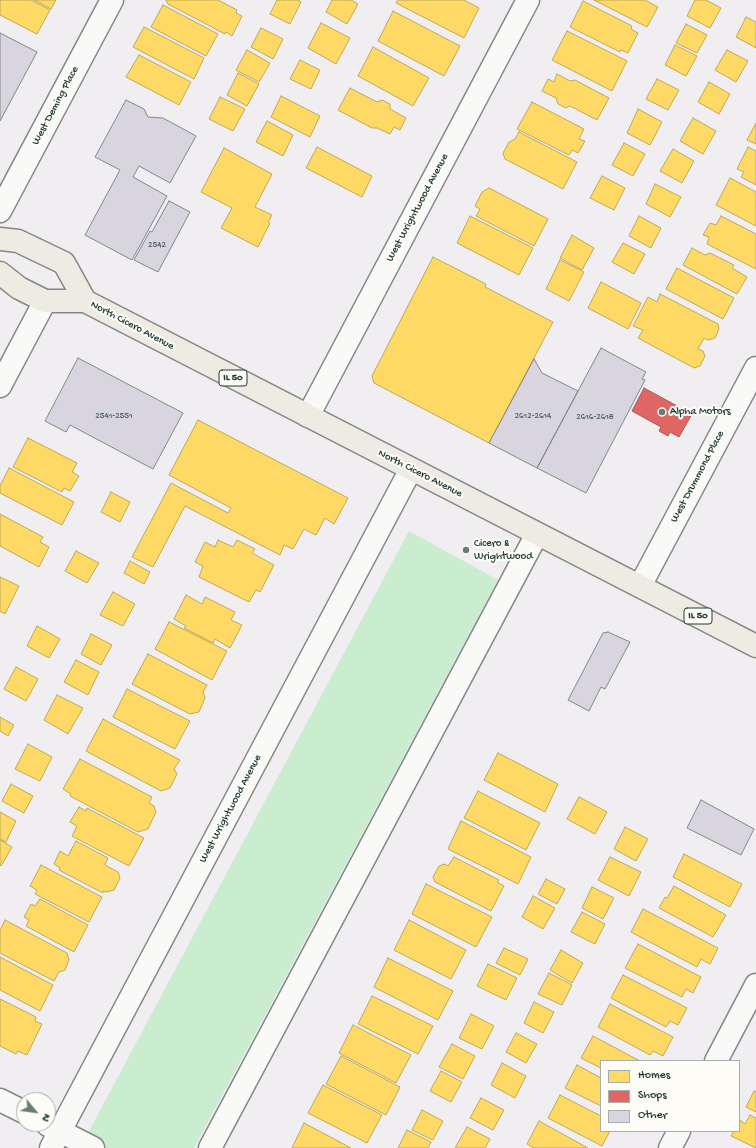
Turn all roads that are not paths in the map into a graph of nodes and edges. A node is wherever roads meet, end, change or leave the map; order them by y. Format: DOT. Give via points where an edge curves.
graph roads {
  1 [pos="112,0"];
  2 [pos="528,0"];
  3 [pos="0,212"];
  4 [pos="0,239"];
  5 [pos="0,273"];
  6 [pos="45,301"];
  7 [pos="85,301"];
  8 [pos="756,368"];
  9 [pos="0,386"];
  10 [pos="308,416"];
  11 [pos="411,469"];
  12 [pos="537,534"];
  13 [pos="640,586"];
  14 [pos="756,646"];
  15 [pos="756,986"];
  16 [pos="717,1060"];
  17 [pos="0,1100"];
  18 [pos="16,1108"];
  19 [pos="678,1132"];
  20 [pos="53,1134"];
  21 [pos="93,1148"];
  22 [pos="210,1148"];
  23 [pos="670,1148"];
  1 -- 3 [label="street, West Deming Place"];
  2 -- 10 [label="street, West Wrightwood Avenue"];
  4 -- 7 [label="main road, North Cicero Avenue" via="18,240 64,263"];
  5 -- 6 [label="main road, North Cicero Avenue / IL 50" via="19,288"];
  6 -- 7 [label="main road, North Cicero Avenue / IL 50"];
  6 -- 9 [label="street"];
  7 -- 10 [label="main road, North Cicero Avenue / IL 50"];
  8 -- 13 [label="street, West Drummond Place"];
  10 -- 11 [label="main road, North Cicero Avenue / IL 50"];
  11 -- 12 [label="main road, North Cicero Avenue / IL 50"];
  11 -- 20 [label="street, West Wrightwood Avenue"];
  12 -- 13 [label="main road, North Cicero Avenue / IL 50"];
  12 -- 22 [label="street"];
  13 -- 14 [label="main road, North Cicero Avenue / IL 50"];
  15 -- 16 [label="street"];
  17 -- 18 [label="street"];
  19 -- 23 [label="street"];
  20 -- 21 [label="street"];
}
